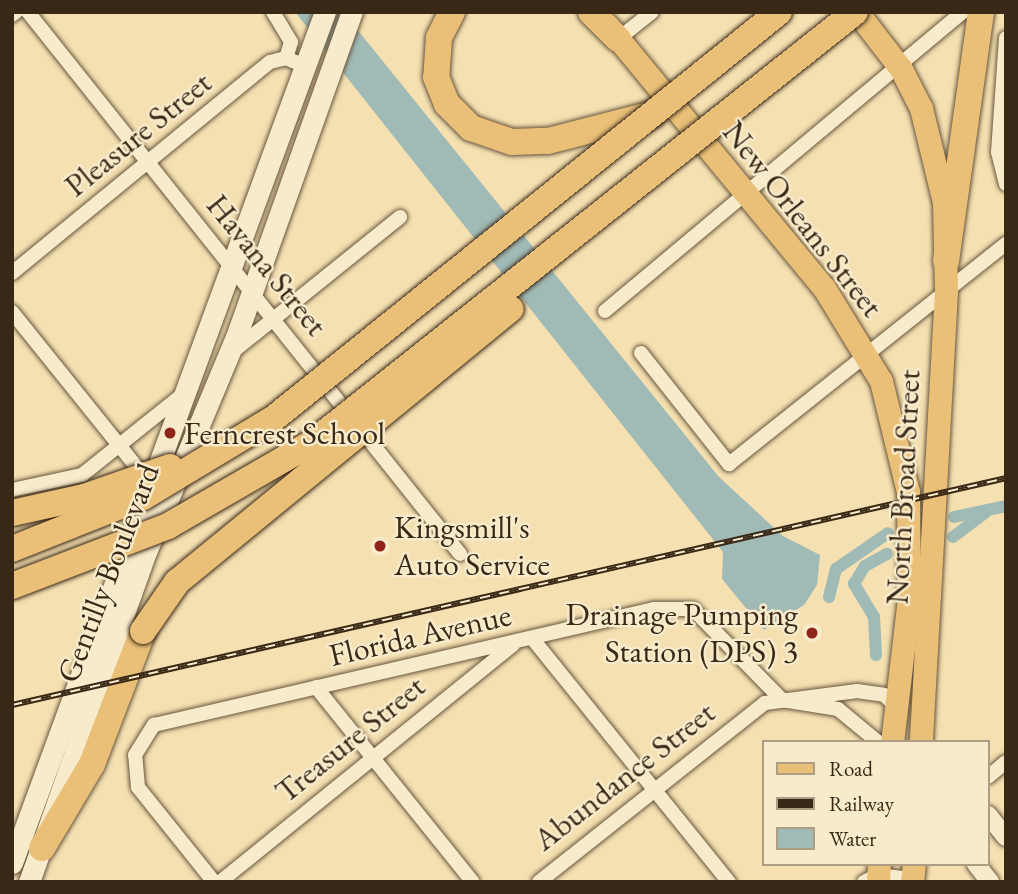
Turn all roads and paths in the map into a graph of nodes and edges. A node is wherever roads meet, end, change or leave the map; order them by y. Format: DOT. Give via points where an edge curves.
graph roads {
  1 [pos="28,12"];
  2 [pos="273,12"];
  3 [pos="325,12"];
  4 [pos="352,12"];
  5 [pos="452,12"];
  6 [pos="593,12"];
  7 [pos="652,12"];
  8 [pos="779,12"];
  9 [pos="856,12"];
  10 [pos="963,12"];
  11 [pos="981,12"];
  12 [pos="1006,38"];
  13 [pos="618,39"];
  14 [pos="300,60"];
  15 [pos="901,69"];
  16 [pos="658,112"];
  17 [pos="149,162"];
  18 [pos="1006,184"];
  19 [pos="747,194"];
  20 [pos="611,207"];
  21 [pos="400,217"];
  22 [pos="1006,244"];
  23 [pos="946,249"];
  24 [pos="229,261"];
  25 [pos="12,273"];
  26 [pos="253,291"];
  27 [pos="946,291"];
  28 [pos="606,311"];
  29 [pos="12,312"];
  30 [pos="274,318"];
  31 [pos="641,353"];
  32 [pos="867,353"];
  33 [pos="230,354"];
  34 [pos="186,392"];
  35 [pos="273,419"];
  36 [pos="118,446"];
  37 [pos="152,486"];
  38 [pos="12,490"];
  39 [pos="908,492"];
  40 [pos="12,513"];
  41 [pos="12,549"];
  42 [pos="460,554"];
  43 [pos="12,586"];
  44 [pos="532,638"];
  45 [pos="517,641"];
  46 [pos="316,687"];
  47 [pos="782,700"];
  48 [pos="898,709"];
  49 [pos="924,739"];
  50 [pos="876,740"];
  51 [pos="892,740"];
  52 [pos="371,758"];
  53 [pos="1006,762"];
  54 [pos="990,775"];
  55 [pos="654,789"];
  56 [pos="990,817"];
  57 [pos="1006,837"];
  58 [pos="42,848"];
  59 [pos="12,863"];
  60 [pos="978,866"];
  61 [pos="913,875"];
  62 [pos="875,876"];
  63 [pos="29,882"];
  64 [pos="214,882"];
  65 [pos="220,882"];
  66 [pos="473,882"];
  67 [pos="539,882"];
  68 [pos="729,882"];
  69 [pos="990,882"];
  1 -- 17 [label="street, Havana Street"];
  2 -- 14 [label="street"];
  3 -- 14 [label="main road, Gentilly Boulevard"];
  4 -- 26 [label="main road, Gentilly Boulevard"];
  5 -- 16 [label="highway, bridge" via="436,59 447,104 491,137 565,139"];
  6 -- 13 [label="highway"];
  7 -- 13 [label="street"];
  8 -- 16 [label="highway, bridge"];
  9 -- 15 [label="main road, North Broad Street"];
  9 -- 20 [label="highway, bridge"];
  10 -- 15 [label="street"];
  11 -- 23 [label="highway"];
  12 -- 18 [label="street" via="998,152"];
  13 -- 19 [label="main road, New Orleans Street"];
  14 -- 17 [label="street, Pleasure Street" via="270,62"];
  14 -- 24 [label="main road, Gentilly Boulevard"];
  15 -- 19 [label="street"];
  15 -- 23 [label="main road, North Broad Street" via="936,148"];
  16 -- 35 [label="highway, bridge"];
  17 -- 24 [label="street, Havana Street"];
  17 -- 25 [label="street, Pleasure Street"];
  19 -- 28 [label="street"];
  19 -- 32 [label="main road, New Orleans Street"];
  20 -- 43 [label="highway, bridge" via="374,397 265,473 168,526"];
  20 -- 58 [label="highway, bridge" via="602,229 468,347 177,582 143,631 92,764"];
  21 -- 30 [label="street"];
  22 -- 27 [label="street"];
  23 -- 27 [label="main road, North Broad Street"];
  24 -- 26 [label="street, Havana Street"];
  24 -- 34 [label="main road, Gentilly Boulevard"];
  26 -- 30 [label="street, Havana Street"];
  26 -- 33 [label="main road, Gentilly Boulevard"];
  27 -- 32 [label="street"];
  27 -- 49 [label="main road, North Broad Street"];
  29 -- 36 [label="street"];
  30 -- 33 [label="street"];
  30 -- 42 [label="street, Havana Street"];
  31 -- 32 [label="street" via="729,464"];
  32 -- 39 [label="main road, New Orleans Street" via="893,412"];
  33 -- 58 [label="main road, Gentilly Boulevard" via="146,552"];
  34 -- 36 [label="street"];
  34 -- 37 [label="main road, Gentilly Boulevard"];
  35 -- 40 [label="highway, bridge" via="130,482"];
  35 -- 41 [label="highway, bridge" via="143,497"];
  36 -- 37 [label="street"];
  36 -- 38 [label="street" via="72,480"];
  37 -- 59 [label="main road, Gentilly Boulevard"];
  39 -- 48 [label="main road, North Broad Street" via="909,598"];
  44 -- 45 [label="street, Florida Avenue"];
  44 -- 47 [label="street, Florida Avenue" via="683,605 715,627 756,680"];
  44 -- 55 [label="street"];
  45 -- 46 [label="street, Florida Avenue"];
  45 -- 52 [label="street, Treasure Street"];
  46 -- 52 [label="street"];
  46 -- 64 [label="street, Florida Avenue" via="169,717 145,734 134,776"];
  47 -- 48 [label="street, Abundance Street" via="857,691 884,695"];
  47 -- 50 [label="street" via="838,709"];
  47 -- 55 [label="street, Abundance Street" via="765,703"];
  48 -- 49 [label="street, Abundance Street"];
  48 -- 51 [label="main road, North Broad Street"];
  52 -- 65 [label="street, Treasure Street"];
  52 -- 66 [label="street"];
  53 -- 54 [label="street"];
  55 -- 67 [label="street, Abundance Street"];
  55 -- 68 [label="street"];
  56 -- 57 [label="street"];
  58 -- 63 [label="main road, Gentilly Boulevard"];
  60 -- 69 [label="street"];
  61 -- 62 [label="street"];
}
